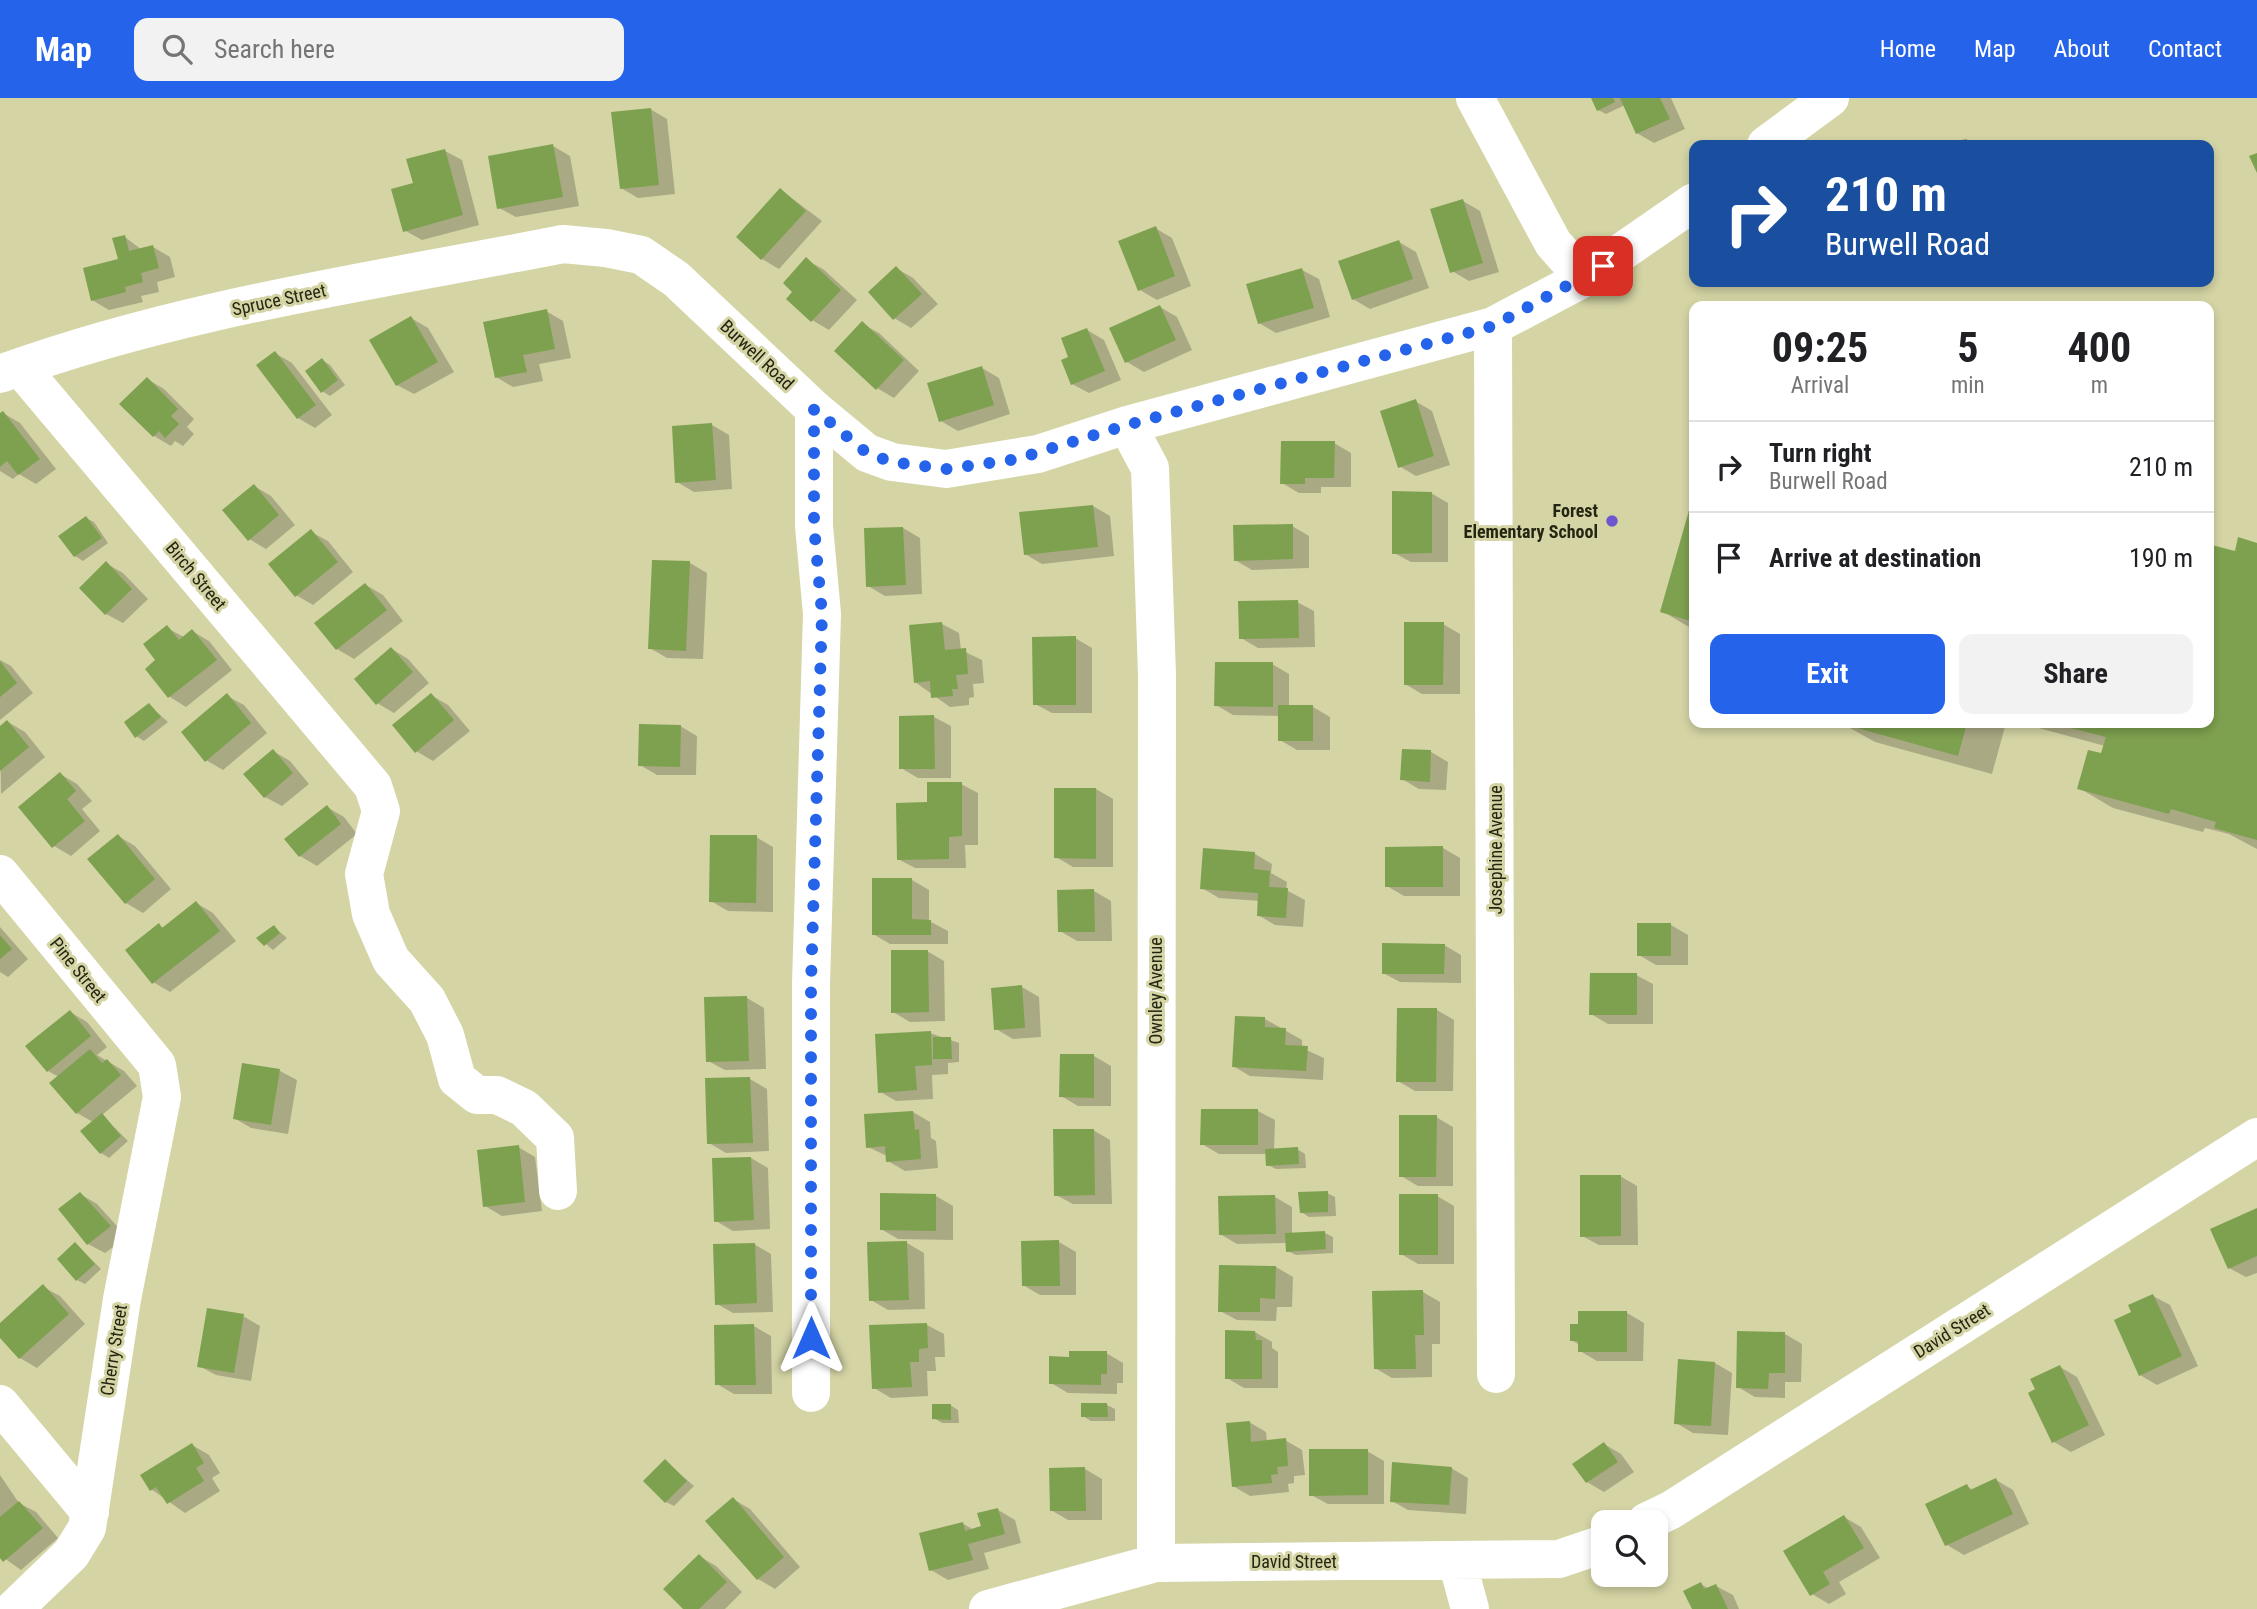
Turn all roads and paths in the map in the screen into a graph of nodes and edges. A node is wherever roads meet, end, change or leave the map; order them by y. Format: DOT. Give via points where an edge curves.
graph roads {
  1 [pos="1475,98"];
  2 [pos="1830,98"];
  3 [pos="1773,140"];
  4 [pos="1689,205"];
  5 [pos="563,244"];
  6 [pos="1584,278"];
  7 [pos="1493,326"];
  8 [pos="10,370"];
  9 [pos="814,409"];
  10 [pos="1127,425"];
  11 [pos="0,874"];
  12 [pos="156,1065"];
  13 [pos="2257,1137"];
  14 [pos="558,1191"];
  15 [pos="1496,1374"];
  16 [pos="811,1393"];
  17 [pos="0,1404"];
  18 [pos="1668,1511"];
  19 [pos="90,1512"];
  20 [pos="1591,1548"];
  21 [pos="1457,1561"];
  22 [pos="1156,1563"];
  23 [pos="14,1609"];
  24 [pos="988,1609"];
  25 [pos="1470,1609"];
  1 -- 6 [label="street" via="1553,243"];
  2 -- 3 [label="street"];
  4 -- 6 [label="street, Burwell Road"];
  5 -- 8 [label="street, Spruce Street" via="272,301 136,332"];
  5 -- 9 [label="street, Burwell Road" via="641,255 676,279"];
  6 -- 7 [label="street, Burwell Road"];
  7 -- 10 [label="street, Burwell Road"];
  7 -- 15 [label="street, Josephine Avenue"];
  8 -- 14 [label="street, Birch Street" via="373,786 381,811 364,874 371,914 391,960 427,1000 445,1035 457,1079 477,1095 497,1095 524,1108 555,1138"];
  9 -- 10 [label="street, Burwell Road" via="867,453 924,468 1017,459"];
  9 -- 16 [label="street" via="814,526 822,614 811,984"];
  10 -- 22 [label="street, Ownley Avenue" via="1150,468 1156,661"];
  11 -- 12 [label="street, Pine Street"];
  12 -- 19 [label="street, Cherry Street" via="162,1097 122,1299"];
  13 -- 18 [label="street, David Street"];
  17 -- 19 [label="street"];
  19 -- 23 [label="street, Cherry Street" via="87,1528 71,1554"];
  20 -- 21 [label="street, David Street" via="1559,1559"];
  21 -- 22 [label="street, David Street"];
  21 -- 25 [label="street"];
  22 -- 24 [label="street, David Street"];
}
